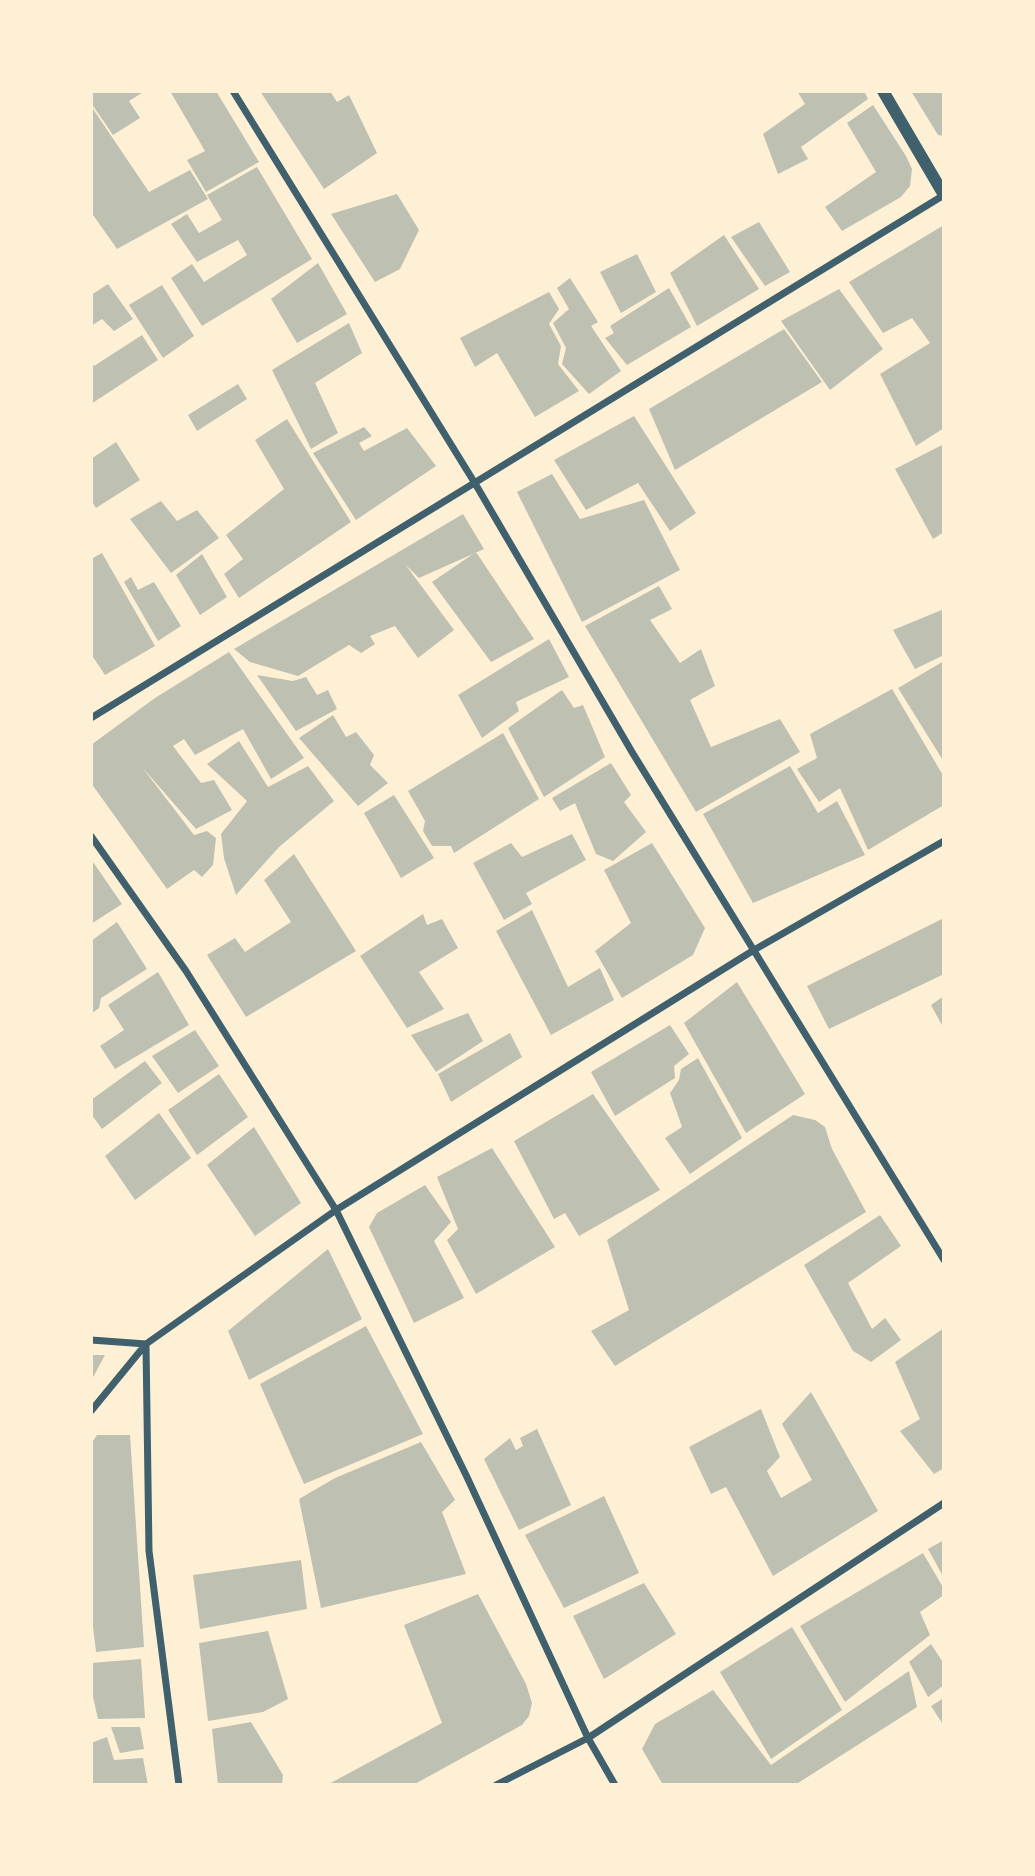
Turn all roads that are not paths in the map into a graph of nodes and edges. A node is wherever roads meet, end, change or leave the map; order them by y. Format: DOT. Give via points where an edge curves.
graph roads {
  1 [pos="233,91"];
  2 [pos="883,91"];
  3 [pos="944,195"];
  4 [pos="476,485"];
  5 [pos="91,718"];
  6 [pos="91,836"];
  7 [pos="944,841"];
  8 [pos="754,950"];
  9 [pos="336,1210"];
  10 [pos="944,1260"];
  11 [pos="91,1340"];
  12 [pos="146,1344"];
  13 [pos="91,1411"];
  14 [pos="944,1503"];
  15 [pos="588,1738"];
  16 [pos="179,1785"];
  17 [pos="496,1785"];
  18 [pos="615,1785"];
  1 -- 4 [label="street"];
  2 -- 3 [label="street"];
  3 -- 4 [label="street"];
  4 -- 5 [label="street"];
  4 -- 8 [label="street"];
  6 -- 9 [label="street" via="186,971"];
  7 -- 8 [label="street"];
  8 -- 9 [label="street"];
  8 -- 10 [label="street"];
  9 -- 12 [label="street"];
  9 -- 15 [label="street"];
  11 -- 12 [label="street"];
  12 -- 13 [label="street"];
  12 -- 16 [label="street" via="149,1551"];
  14 -- 15 [label="street"];
  15 -- 17 [label="street"];
  15 -- 18 [label="street"];
}
